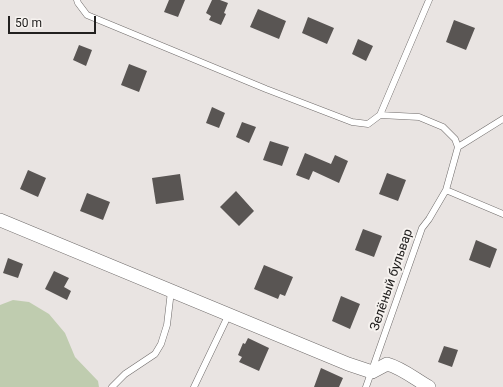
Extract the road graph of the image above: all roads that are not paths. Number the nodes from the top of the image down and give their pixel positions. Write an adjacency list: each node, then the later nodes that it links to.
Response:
1 (77, 0): 3 (lane)
2 (429, 0): 3 (lane)
3 (380, 115): 5 (lane)
4 (503, 119): 5 (lane)
5 (458, 147): 6 (lane, Зелёный бульвар)
6 (446, 190): 7 (lane); 11 (lane, Зелёный бульвар)
7 (503, 214)
8 (0, 220): 9 (street)
9 (171, 292): 10 (street); 12 (lane)
10 (228, 316): 11 (street); 13 (lane)
11 (372, 372): 14 (lane, Зелёный бульвар); 15 (street)
12 (112, 387)
13 (194, 387)
14 (366, 387)
15 (429, 387)

